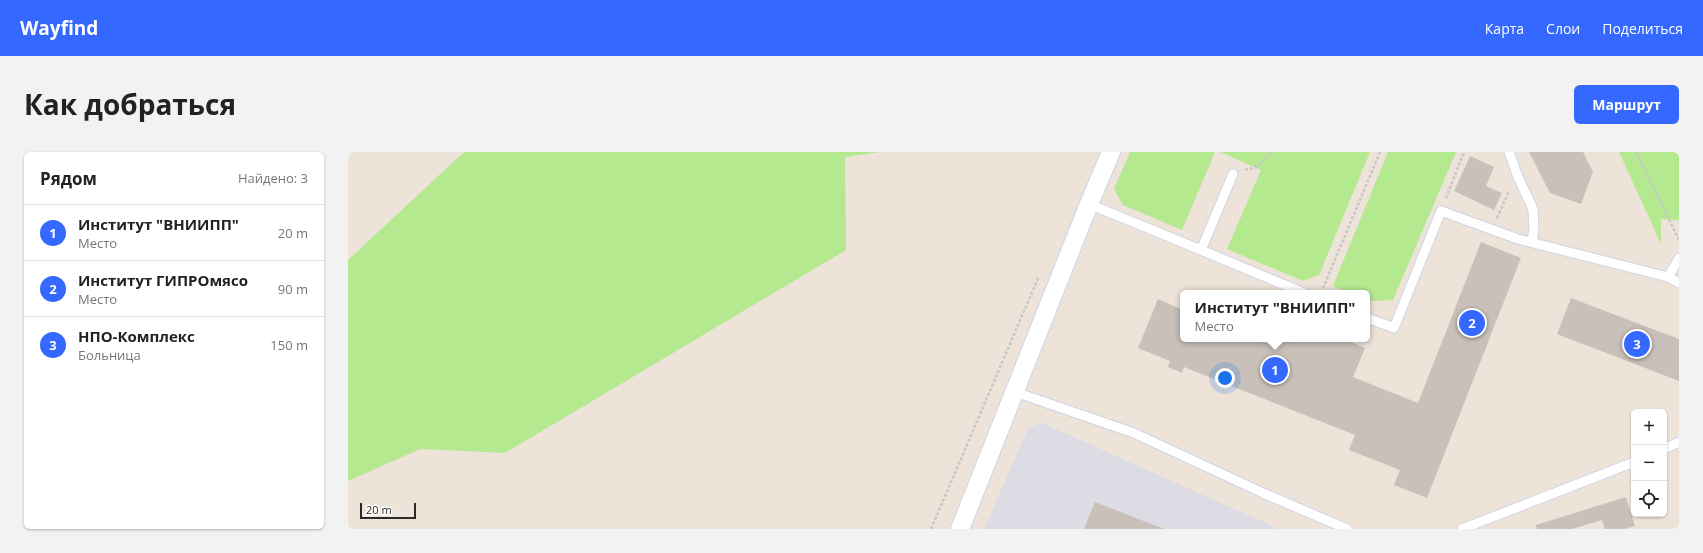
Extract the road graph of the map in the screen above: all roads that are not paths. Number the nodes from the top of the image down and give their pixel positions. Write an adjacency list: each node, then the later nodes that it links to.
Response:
1 (1111, 152): 4 (street)
2 (1509, 152): 5 (lane)
3 (1233, 174): 6 (lane)
4 (1089, 204): 6 (lane); 12 (street)
5 (1532, 242): 8 (lane); 11 (lane)
6 (1201, 250): 10 (lane)
7 (1679, 258): 8 (lane)
8 (1668, 277): 9 (lane)
9 (1679, 283)
10 (1297, 290)
11 (1370, 319)
12 (1015, 392): 16 (street); 17 (lane)
13 (1679, 442): 14 (lane)
14 (1667, 448)
15 (1631, 463): 18 (lane)
16 (960, 529)
17 (1347, 529)
18 (1462, 529)

